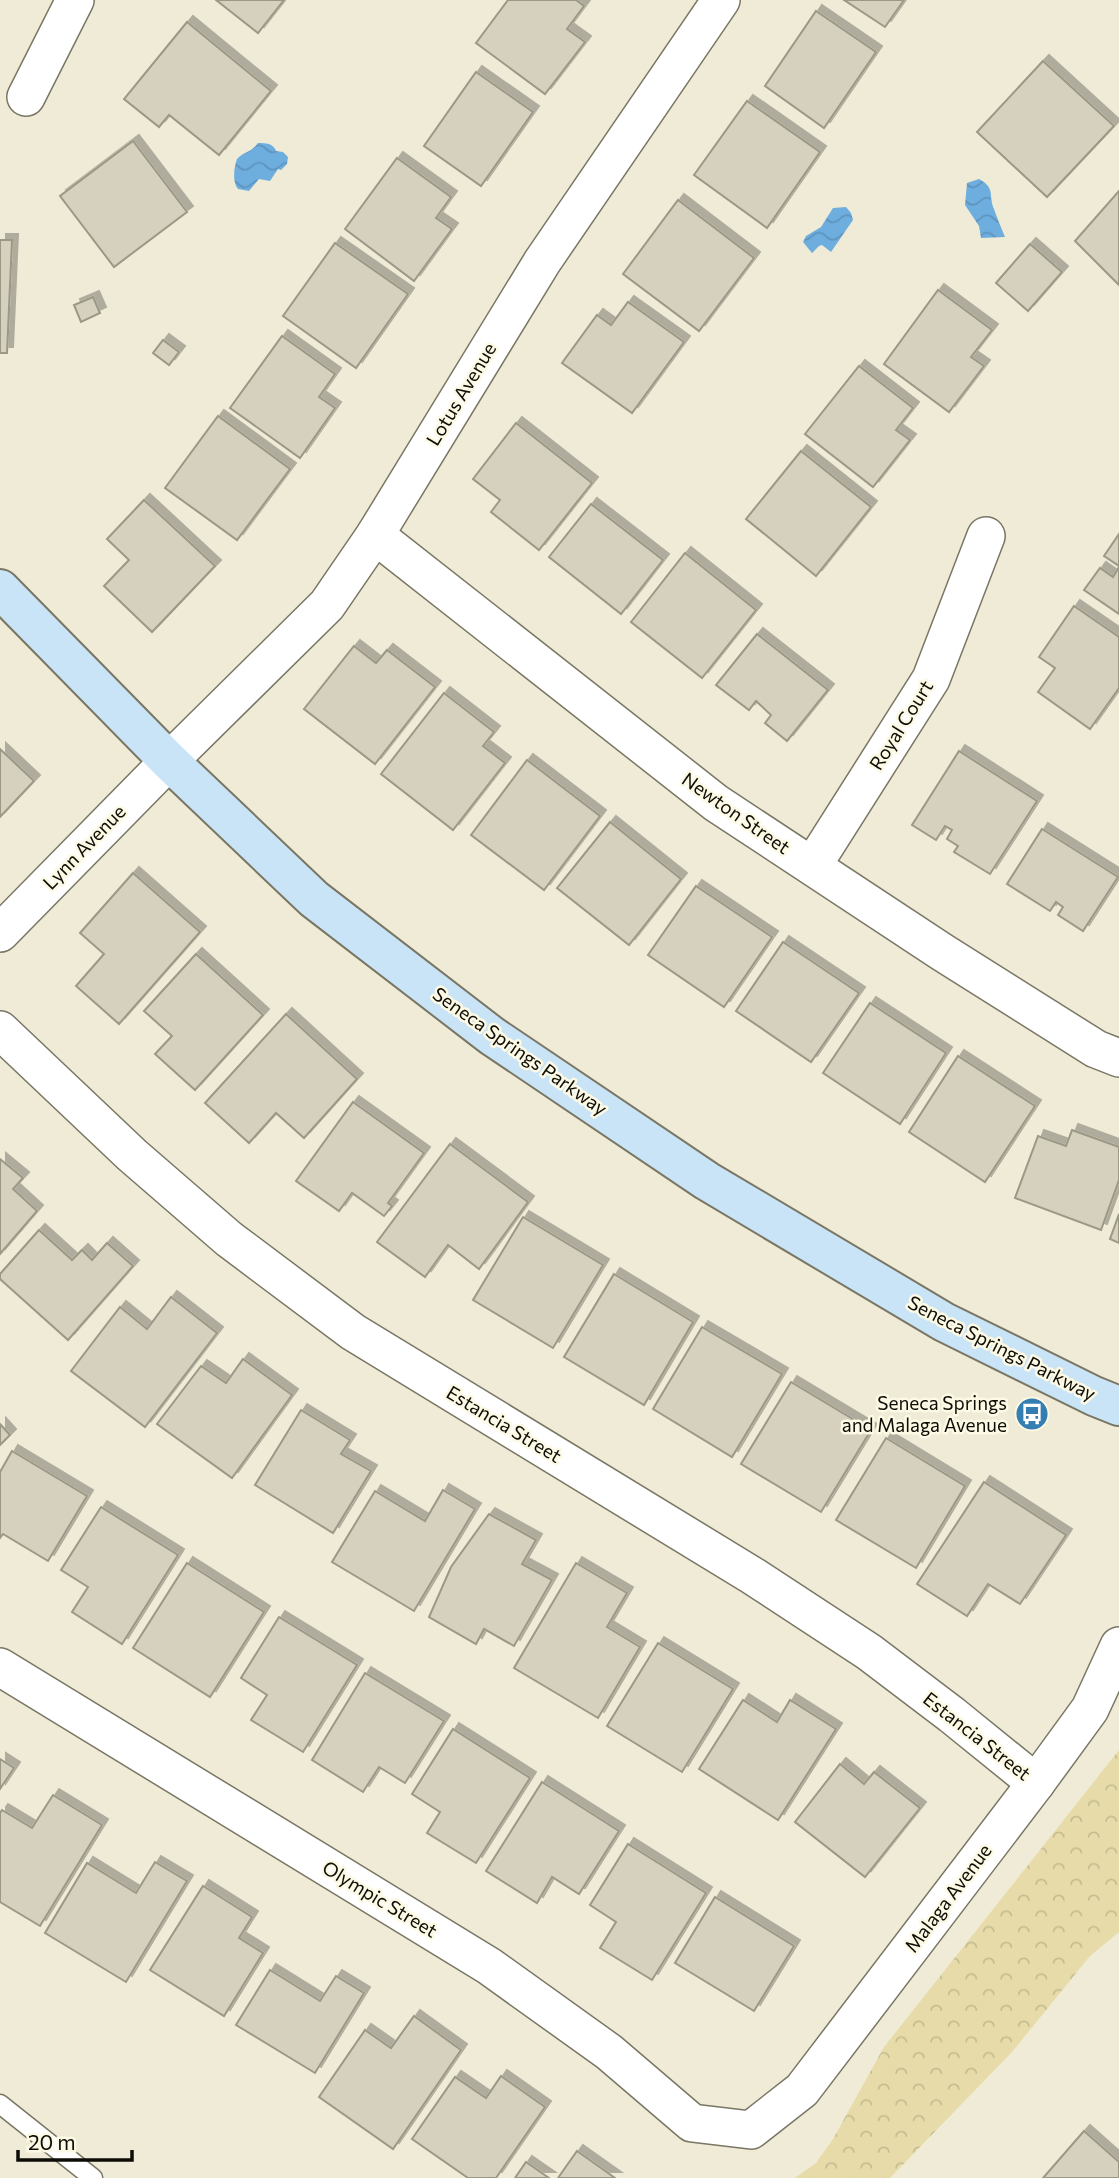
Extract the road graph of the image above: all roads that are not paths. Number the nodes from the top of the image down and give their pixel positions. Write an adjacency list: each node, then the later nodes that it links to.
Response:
1 (75, 0): 3 (street)
2 (721, 0): 4 (street, Lotus Avenue)
3 (26, 97)
4 (375, 535): 7 (street, Lotus Avenue); 8 (street, Newton Street)
5 (986, 536): 8 (street, Royal Court)
6 (0, 589): 7 (street, Seneca Springs Parkway)
7 (169, 761): 9 (street, Lynn Avenue); 12 (street, Seneca Springs Parkway)
8 (813, 865): 11 (street, Newton Street)
9 (0, 933)
10 (0, 1030): 15 (street, Estancia Street)
11 (1119, 1058)
12 (1119, 1406)
13 (1119, 1646): 15 (street, Malaga Avenue)
14 (0, 1667): 17 (street, Olympic Street)
15 (1036, 1783): 17 (street, Malaga Avenue)
16 (0, 2104): 18 (lane)
17 (751, 2130)
18 (93, 2178)

